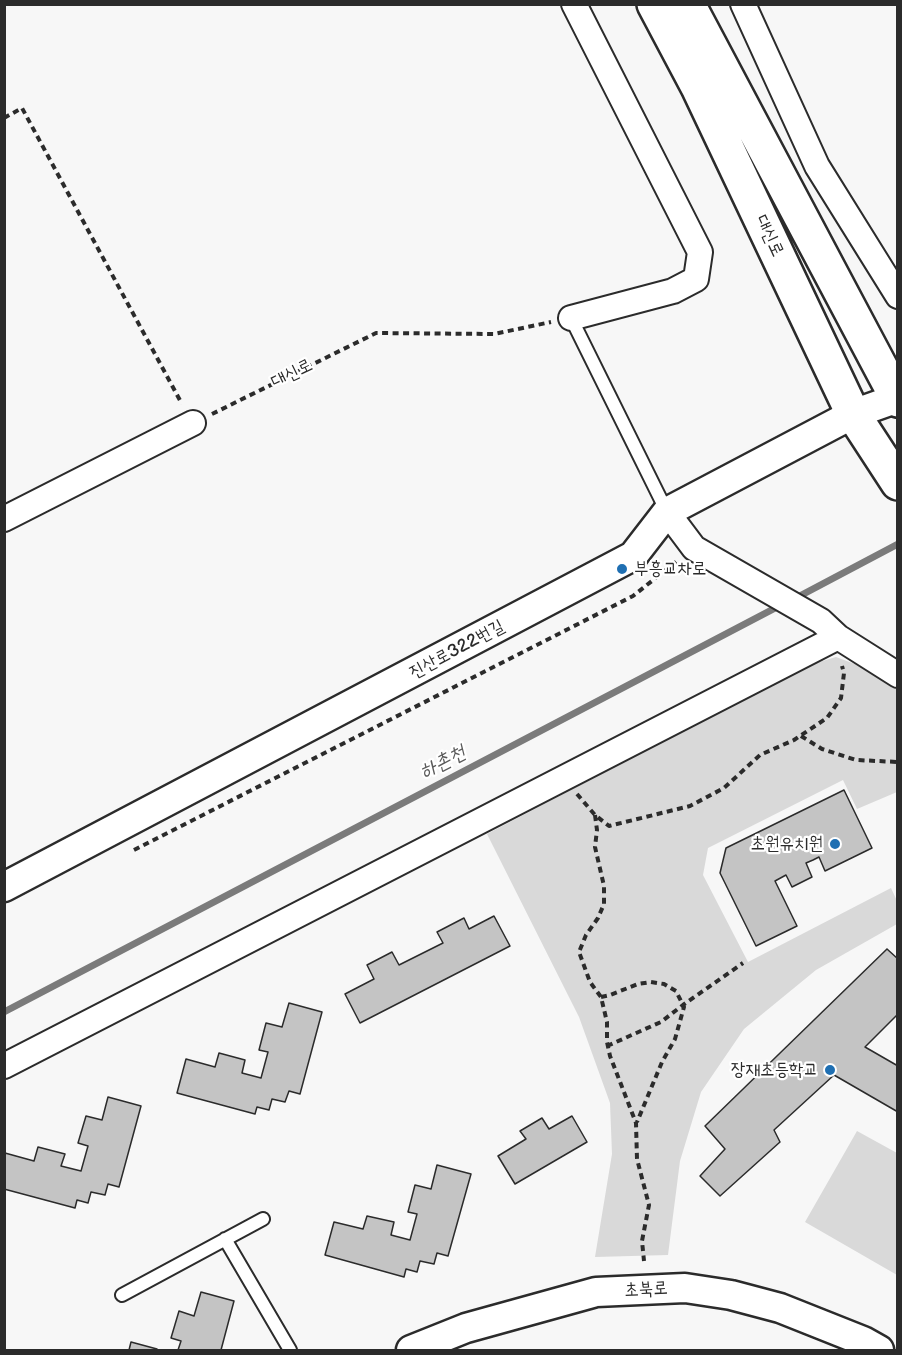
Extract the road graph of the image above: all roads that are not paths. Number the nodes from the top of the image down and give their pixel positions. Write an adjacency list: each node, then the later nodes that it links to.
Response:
1 (574, 4): 6 (street)
2 (654, 4): 8 (highway, 대신로)
3 (688, 4): 7 (highway, 대신로)
4 (743, 4): 5 (street)
5 (897, 296)
6 (572, 318): 11 (lane)
7 (897, 399): 8 (street, 진산로322번길)
8 (853, 414): 10 (highway, 대신로); 11 (street, 진산로322번길)
9 (193, 423): 12 (street)
10 (892, 474)
11 (667, 512): 13 (street); 15 (street, 진산로322번길)
12 (4, 519)
13 (829, 629): 14 (street); 16 (street)
14 (897, 675)
15 (4, 887)
16 (4, 1066)
17 (264, 1218): 18 (lane)
18 (225, 1239): 19 (lane); 20 (lane)
19 (122, 1294)
20 (290, 1350)
21 (411, 1350): 22 (street, 초북로)
22 (879, 1350)

